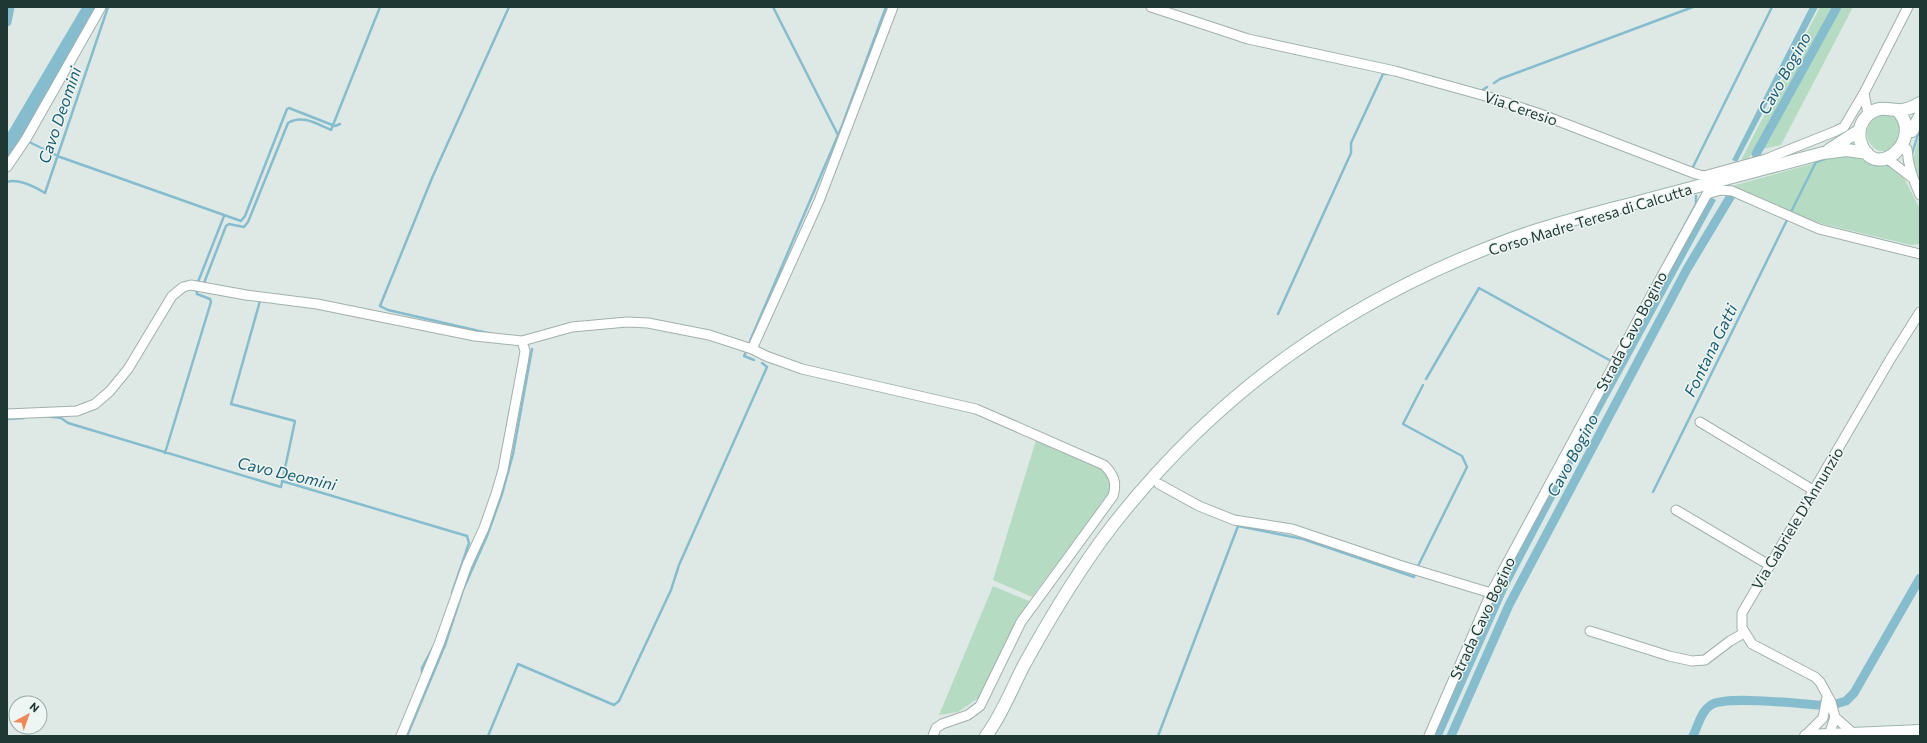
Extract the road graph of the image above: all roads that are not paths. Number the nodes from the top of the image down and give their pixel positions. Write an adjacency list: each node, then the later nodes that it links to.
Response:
1 (101, 7): 16 (street)
2 (893, 7): 22 (street)
3 (1151, 7): 5 (street, Via Ceresio)
4 (1908, 7): 5 (street)
5 (1864, 95): 7 (street); 8 (street)
6 (1920, 103): 7 (main road)
7 (1891, 109): 8 (main road); 11 (main road)
8 (1868, 114): 10 (main road)
9 (1920, 116): 11 (main road)
10 (1860, 130): 13 (main road, Corso Madre Teresa di Calcutta); 14 (main road)
11 (1912, 131): 12 (main road)
12 (1907, 149): 15 (main road); 17 (street)
13 (1823, 153): 14 (main road, Corso Madre Teresa di Calcutta); 36 (main road, Corso Madre Teresa di Calcutta)
14 (1867, 153): 15 (main road)
15 (1889, 160): 17 (street)
16 (7, 167)
17 (1911, 177): 18 (street)
18 (1920, 195)
19 (1919, 253): 29 (street, Strada Cavo Bogino)
20 (1920, 312): 26 (street, Via Gabriele D'Annunzio)
21 (522, 341): 22 (street); 23 (street); 39 (street)
22 (752, 349): 40 (street)
23 (7, 414)
24 (1700, 422): 26 (street)
25 (1159, 484): 29 (street)
26 (1813, 490): 28 (street, Via Gabriele D'Annunzio)
27 (1676, 510): 28 (street)
28 (1770, 565): 31 (street, Via Gabriele D'Annunzio)
29 (1491, 592): 41 (street, Strada Cavo Bogino)
30 (1590, 631): 31 (street)
31 (1744, 633): 32 (street)
32 (1827, 697): 33 (street); 34 (street)
33 (1835, 717): 37 (street); 38 (street)
34 (1823, 718): 38 (street); 42 (street)
35 (1920, 731): 37 (main road)
36 (988, 734)
37 (1854, 734): 38 (main road)
38 (1829, 735): 42 (main road)
39 (401, 736)
40 (933, 736)
41 (1429, 736)
42 (1805, 736)

